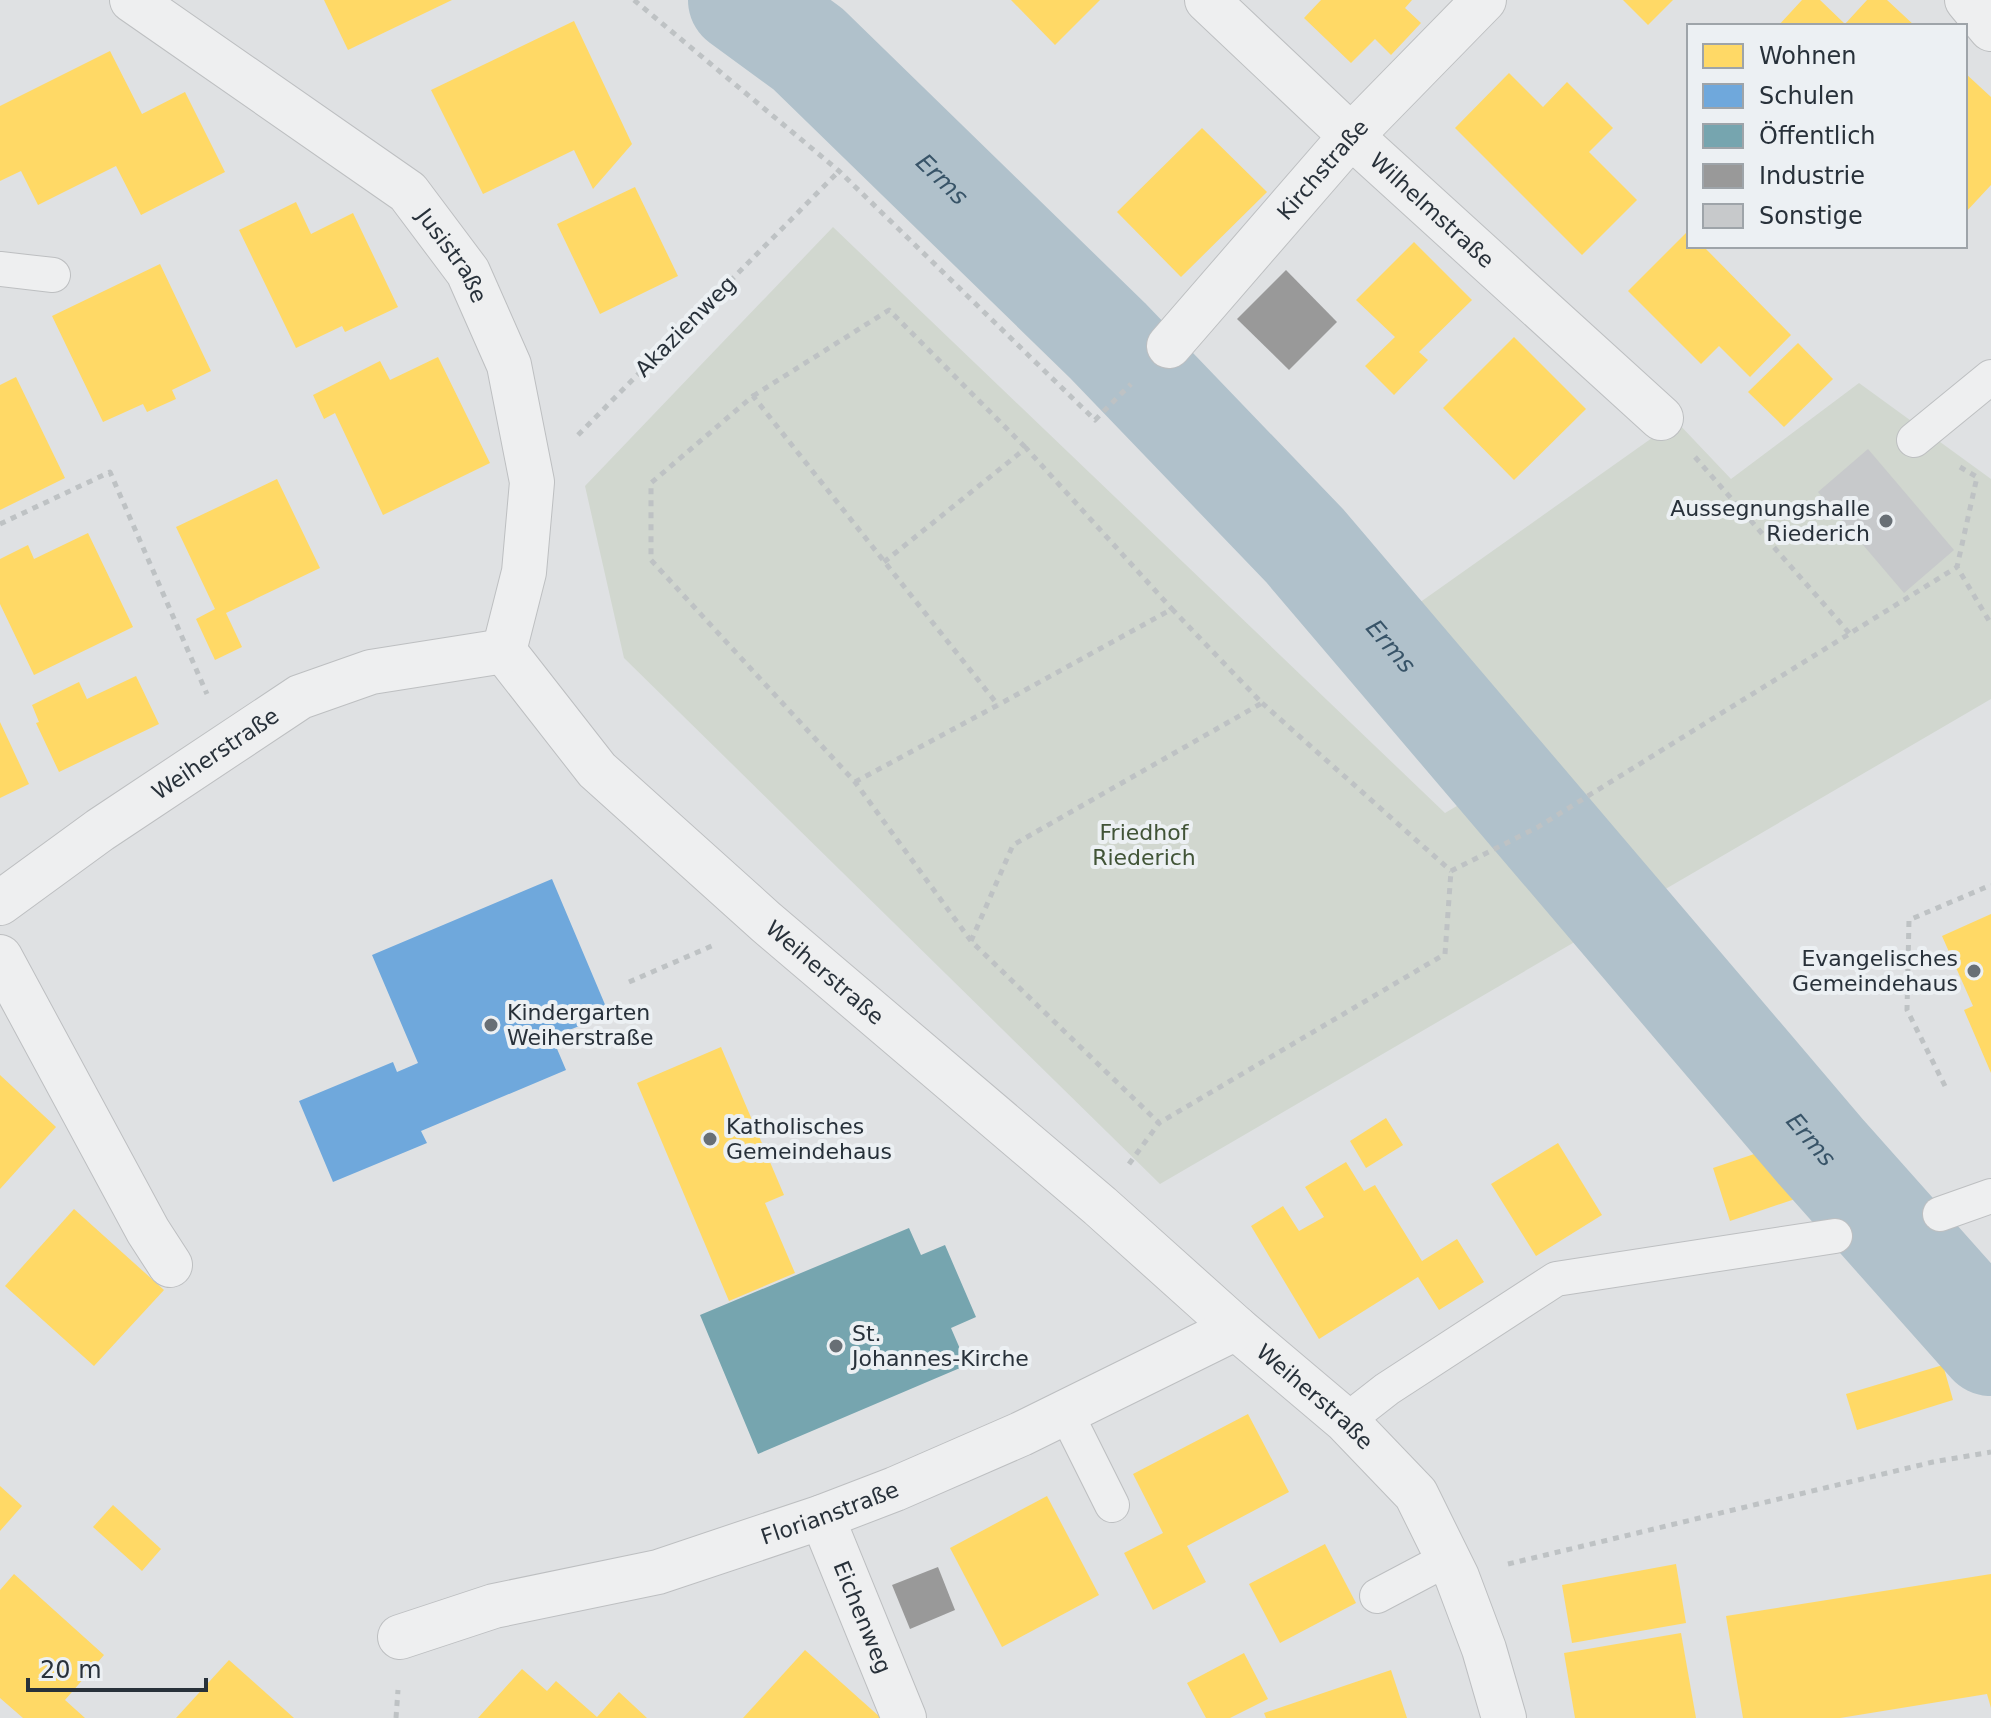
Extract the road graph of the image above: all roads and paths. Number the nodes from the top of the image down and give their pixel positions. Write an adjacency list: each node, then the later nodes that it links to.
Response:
1 (132, 0): 18 (street, Jusistraße)
2 (634, 0): 8 (path)
3 (1207, 0): 7 (street, Wilhelmstraße)
4 (1484, 0): 7 (street, Kirchstraße)
5 (1967, 0): 6 (street)
6 (1991, 29)
7 (1351, 136): 11 (street, Kirchstraße); 14 (street, Wilhelmstraße)
8 (839, 171): 15 (path); 18 (path, Akazienweg)
9 (0, 269): 10 (lane)
10 (53, 275)
11 (1169, 346)
12 (1991, 377): 16 (lane)
13 (753, 396): 17 (path); 20 (path); 29 (path)
14 (1661, 418): 24 (path)
15 (1095, 420)
16 (1914, 440): 21 (path)
17 (1026, 448): 20 (path); 22 (path)
18 (532, 482): 25 (street, Jusistraße)
19 (0, 524): 28 (path)
20 (884, 562): 27 (path)
21 (1957, 567): 23 (path); 24 (path)
22 (1172, 609): 26 (path); 27 (path)
23 (1991, 624)
24 (1850, 634): 30 (path)
25 (504, 651): 28 (street, Weiherstraße); 33 (street, Weiherstraße)
26 (1262, 703): 30 (path); 34 (path)
27 (998, 705): 29 (path)
28 (229, 743): 32 (street, Weiherstraße)
29 (855, 782): 34 (path)
30 (1451, 871): 34 (path)
31 (1991, 885): 37 (path)
32 (0, 903)
33 (766, 922): 36 (path); 42 (street, Weiherstraße)
34 (971, 941)
35 (0, 957): 41 (street)
36 (629, 982)
37 (1945, 1086)
38 (1991, 1196): 39 (lane)
39 (1940, 1214)
40 (1835, 1236): 44 (lane)
41 (170, 1265)
42 (1236, 1328): 43 (street, Florianstraße); 44 (street, Weiherstraße)
43 (1066, 1413): 46 (lane); 47 (street, Florianstraße)
44 (1346, 1421): 48 (street, Weiherstraße)
45 (1991, 1452): 48 (path)
46 (1112, 1505)
47 (822, 1517): 50 (street, Florianstraße); 51 (street, Eichenweg)
48 (1453, 1567): 49 (lane); 52 (street, Weiherstraße)
49 (1377, 1596)
50 (400, 1637)
51 (904, 1718)
52 (1504, 1718)

